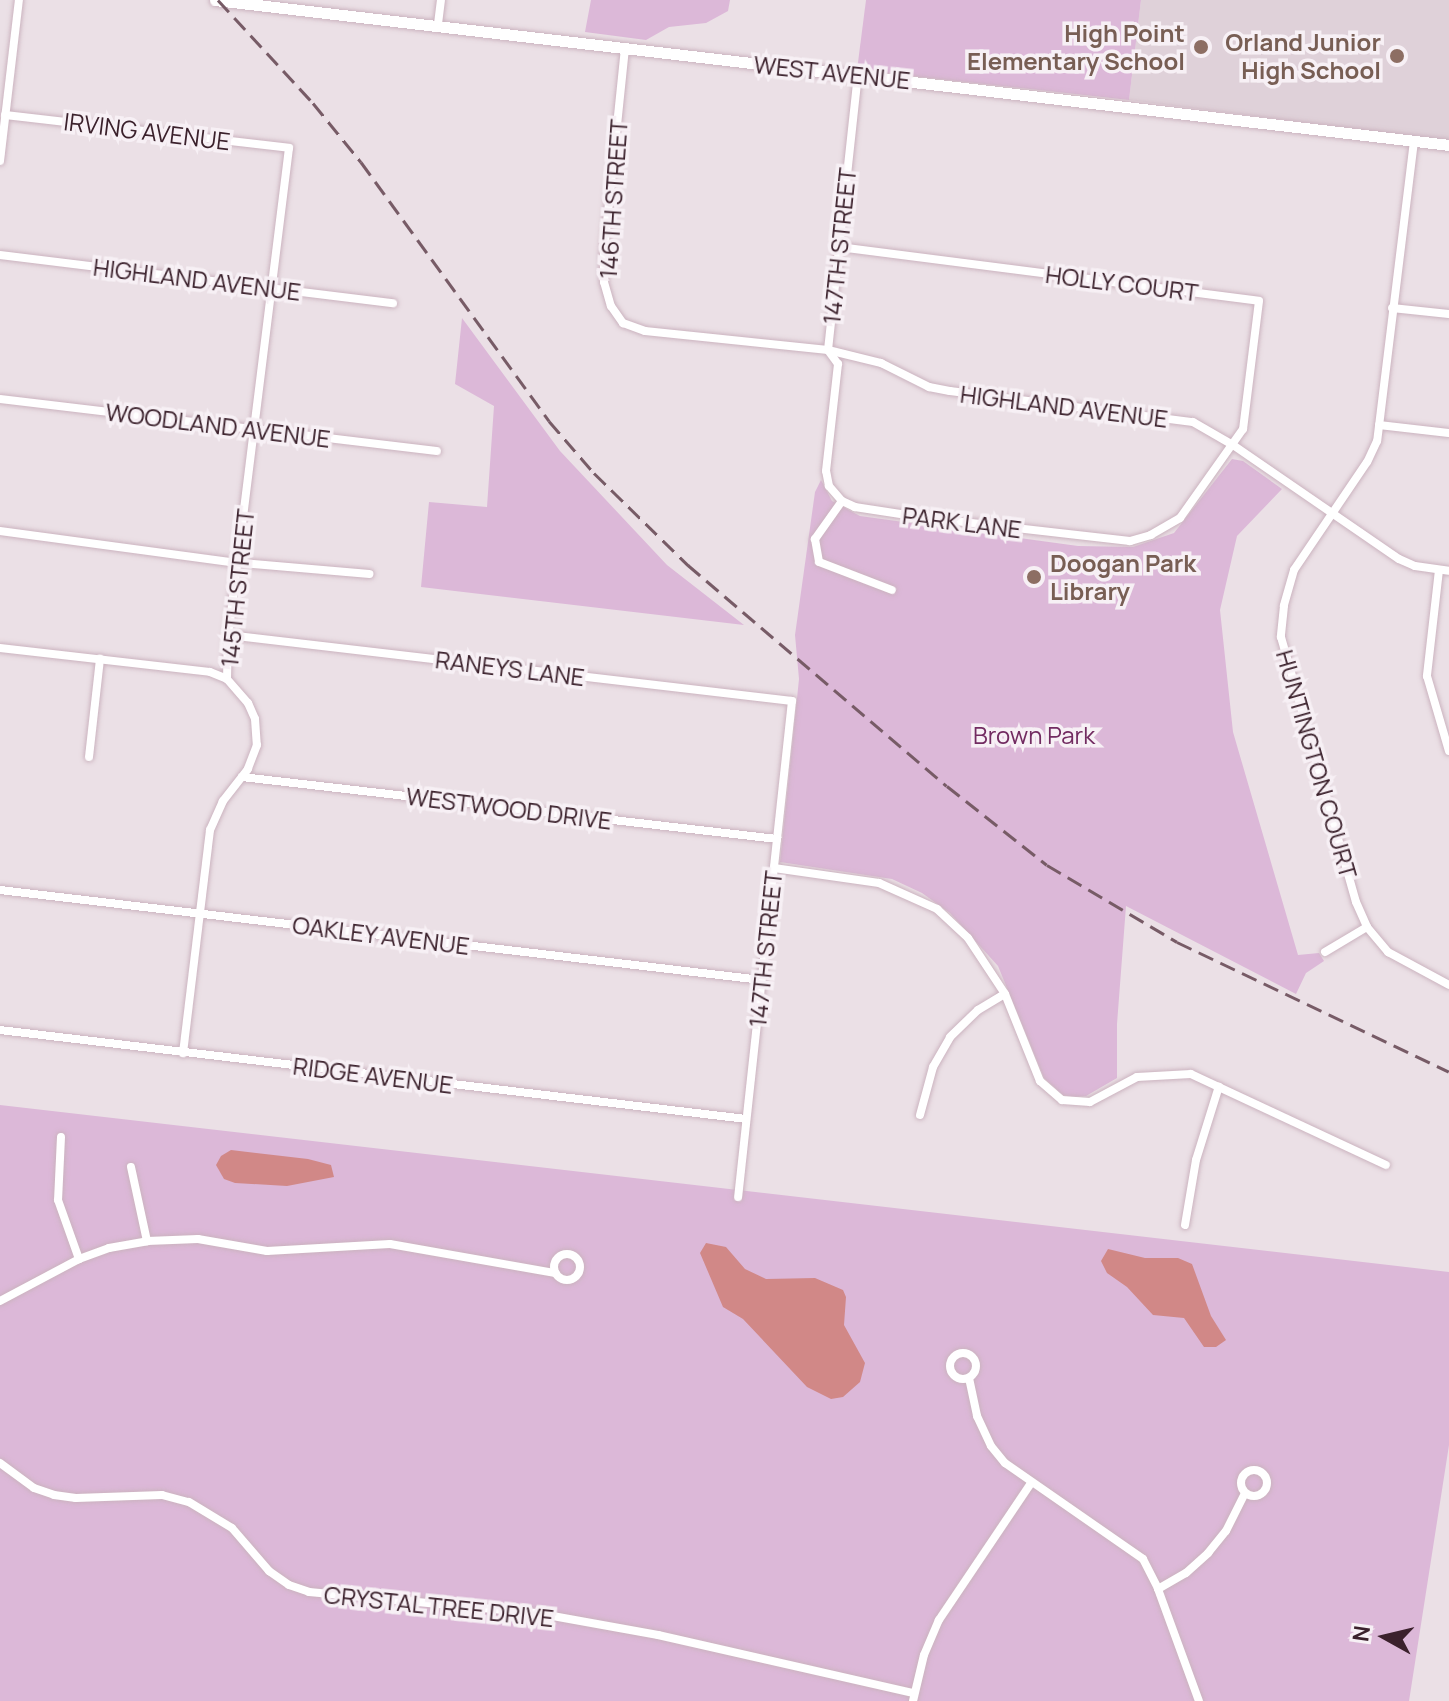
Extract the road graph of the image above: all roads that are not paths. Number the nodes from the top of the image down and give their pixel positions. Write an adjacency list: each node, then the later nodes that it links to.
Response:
1 (19, 0): 9 (street)
2 (215, 0): 4 (street, WEST AVENUE)
3 (441, 0): 6 (street)
4 (237, 1): 5 (street, WEST AVENUE)
5 (291, 4): 6 (street, WEST AVENUE)
6 (438, 24): 7 (street, WEST AVENUE)
7 (625, 48): 8 (street, WEST AVENUE); 20 (street, 146TH STREET)
8 (858, 74): 10 (street, WEST AVENUE); 14 (street, 147TH STREET)
9 (5, 115): 12 (street, IRVING AVENUE); 13 (street)
10 (1414, 141): 11 (street, WEST AVENUE); 18 (street, HUNTINGTON COURT)
11 (1449, 145)
12 (289, 148): 16 (street, 145TH STREET)
13 (0, 161)
14 (839, 247): 21 (street, 147TH STREET); 26 (street, HOLLY COURT)
15 (0, 255): 16 (street, HIGHLAND AVENUE)
16 (273, 289): 17 (street, HIGHLAND AVENUE); 24 (street, 145TH STREET)
17 (393, 303)
18 (1392, 308): 19 (street); 23 (street, HUNTINGTON COURT)
19 (1449, 314)
20 (645, 331): 21 (street, HIGHLAND AVENUE)
21 (828, 350): 26 (street, HIGHLAND AVENUE); 28 (street, 147TH STREET)
22 (0, 399): 24 (street, WOODLAND AVENUE)
23 (1379, 425): 25 (street); 29 (street, HUNTINGTON COURT)
24 (256, 429): 27 (street, WOODLAND AVENUE); 31 (street, 145TH STREET)
25 (1449, 433)
26 (1233, 445): 28 (street, PARK LANE); 29 (street, HIGHLAND AVENUE)
27 (437, 451)
28 (842, 501): 34 (street)
29 (1332, 514): 32 (street, HIGHLAND AVENUE); 47 (street, HUNTINGTON COURT)
30 (0, 531): 31 (street)
31 (238, 560): 33 (street); 35 (street, 145TH STREET)
32 (1444, 570): 40 (street)
33 (369, 574)
34 (892, 590)
35 (228, 635): 38 (street, 145TH STREET); 39 (street, RANEYS LANE)
36 (0, 648): 37 (street)
37 (100, 659): 38 (street); 41 (street)
38 (227, 679): 42 (street, 145TH STREET)
39 (792, 701): 43 (street, 147TH STREET)
40 (1449, 751)
41 (89, 757)
42 (242, 777): 43 (street, WESTWOOD DRIVE); 46 (street, 145TH STREET)
43 (777, 839): 44 (street, 147TH STREET)
44 (774, 868): 49 (street, 147TH STREET); 51 (street)
45 (0, 890): 46 (street, OAKLEY AVENUE)
46 (199, 914): 49 (street, OAKLEY AVENUE); 53 (street, 145TH STREET)
47 (1367, 927): 48 (street); 50 (street, HUNTINGTON COURT)
48 (1325, 952)
49 (761, 980): 56 (street, 147TH STREET)
50 (1449, 985)
51 (1005, 994): 54 (street); 55 (street)
52 (0, 1030): 53 (street, RIDGE AVENUE)
53 (183, 1053): 56 (street, RIDGE AVENUE)
54 (1219, 1086): 58 (street); 61 (street)
55 (920, 1115)
56 (746, 1119): 60 (street, 147TH STREET)
57 (61, 1137): 63 (street)
58 (1386, 1165)
59 (131, 1167): 62 (street)
60 (738, 1197)
61 (1185, 1225)
62 (147, 1241): 63 (street); 64 (street)
63 (79, 1259): 65 (street)
64 (555, 1273)
65 (0, 1301)
66 (969, 1378): 68 (street)
67 (0, 1463): 71 (street, CRYSTAL TREE DRIVE)
68 (1031, 1483): 70 (street); 71 (street)
69 (1245, 1493): 70 (street)
70 (1158, 1589): 72 (street)
71 (914, 1697)
72 (1199, 1701)

